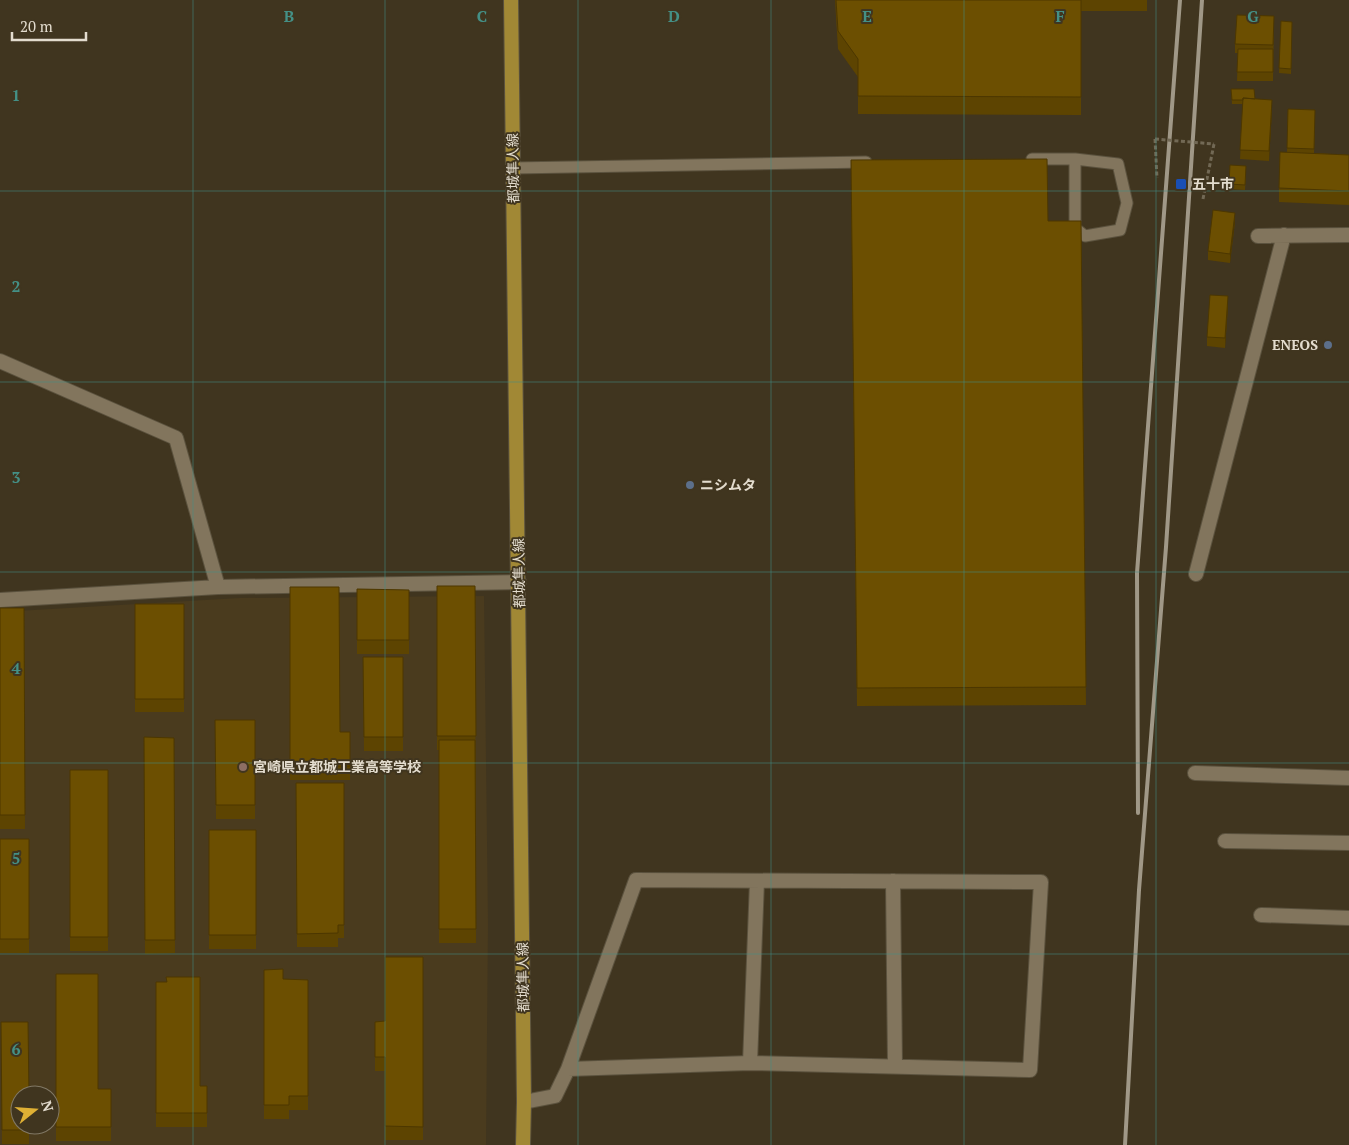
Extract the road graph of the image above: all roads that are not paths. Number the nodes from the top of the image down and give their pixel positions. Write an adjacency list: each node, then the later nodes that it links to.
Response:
1 (511, 0): 5 (main road, 都城隼人線)
2 (1075, 159): 2 (lane); 3 (lane)
3 (1016, 160)
4 (878, 162): 5 (lane)
5 (513, 168): 11 (main road, 都城隼人線)
6 (1284, 235): 7 (street); 8 (street); 10 (street)
7 (1349, 235)
8 (1258, 236)
9 (0, 361): 12 (street)
10 (1196, 574)
11 (519, 582): 12 (street); 25 (main road, 都城隼人線)
12 (218, 587): 13 (street)
13 (0, 600)
14 (1195, 773): 15 (street)
15 (1349, 778)
16 (1225, 841): 17 (street)
17 (1349, 843)
18 (757, 881): 19 (street); 22 (street); 24 (street)
19 (893, 882): 23 (street); 23 (street)
20 (1260, 915): 21 (street)
21 (1349, 918)
22 (750, 1063): 23 (street); 24 (street)
23 (894, 1066)
24 (568, 1069): 25 (street)
25 (524, 1102): 26 (main road, 都城隼人線)
26 (523, 1145)

